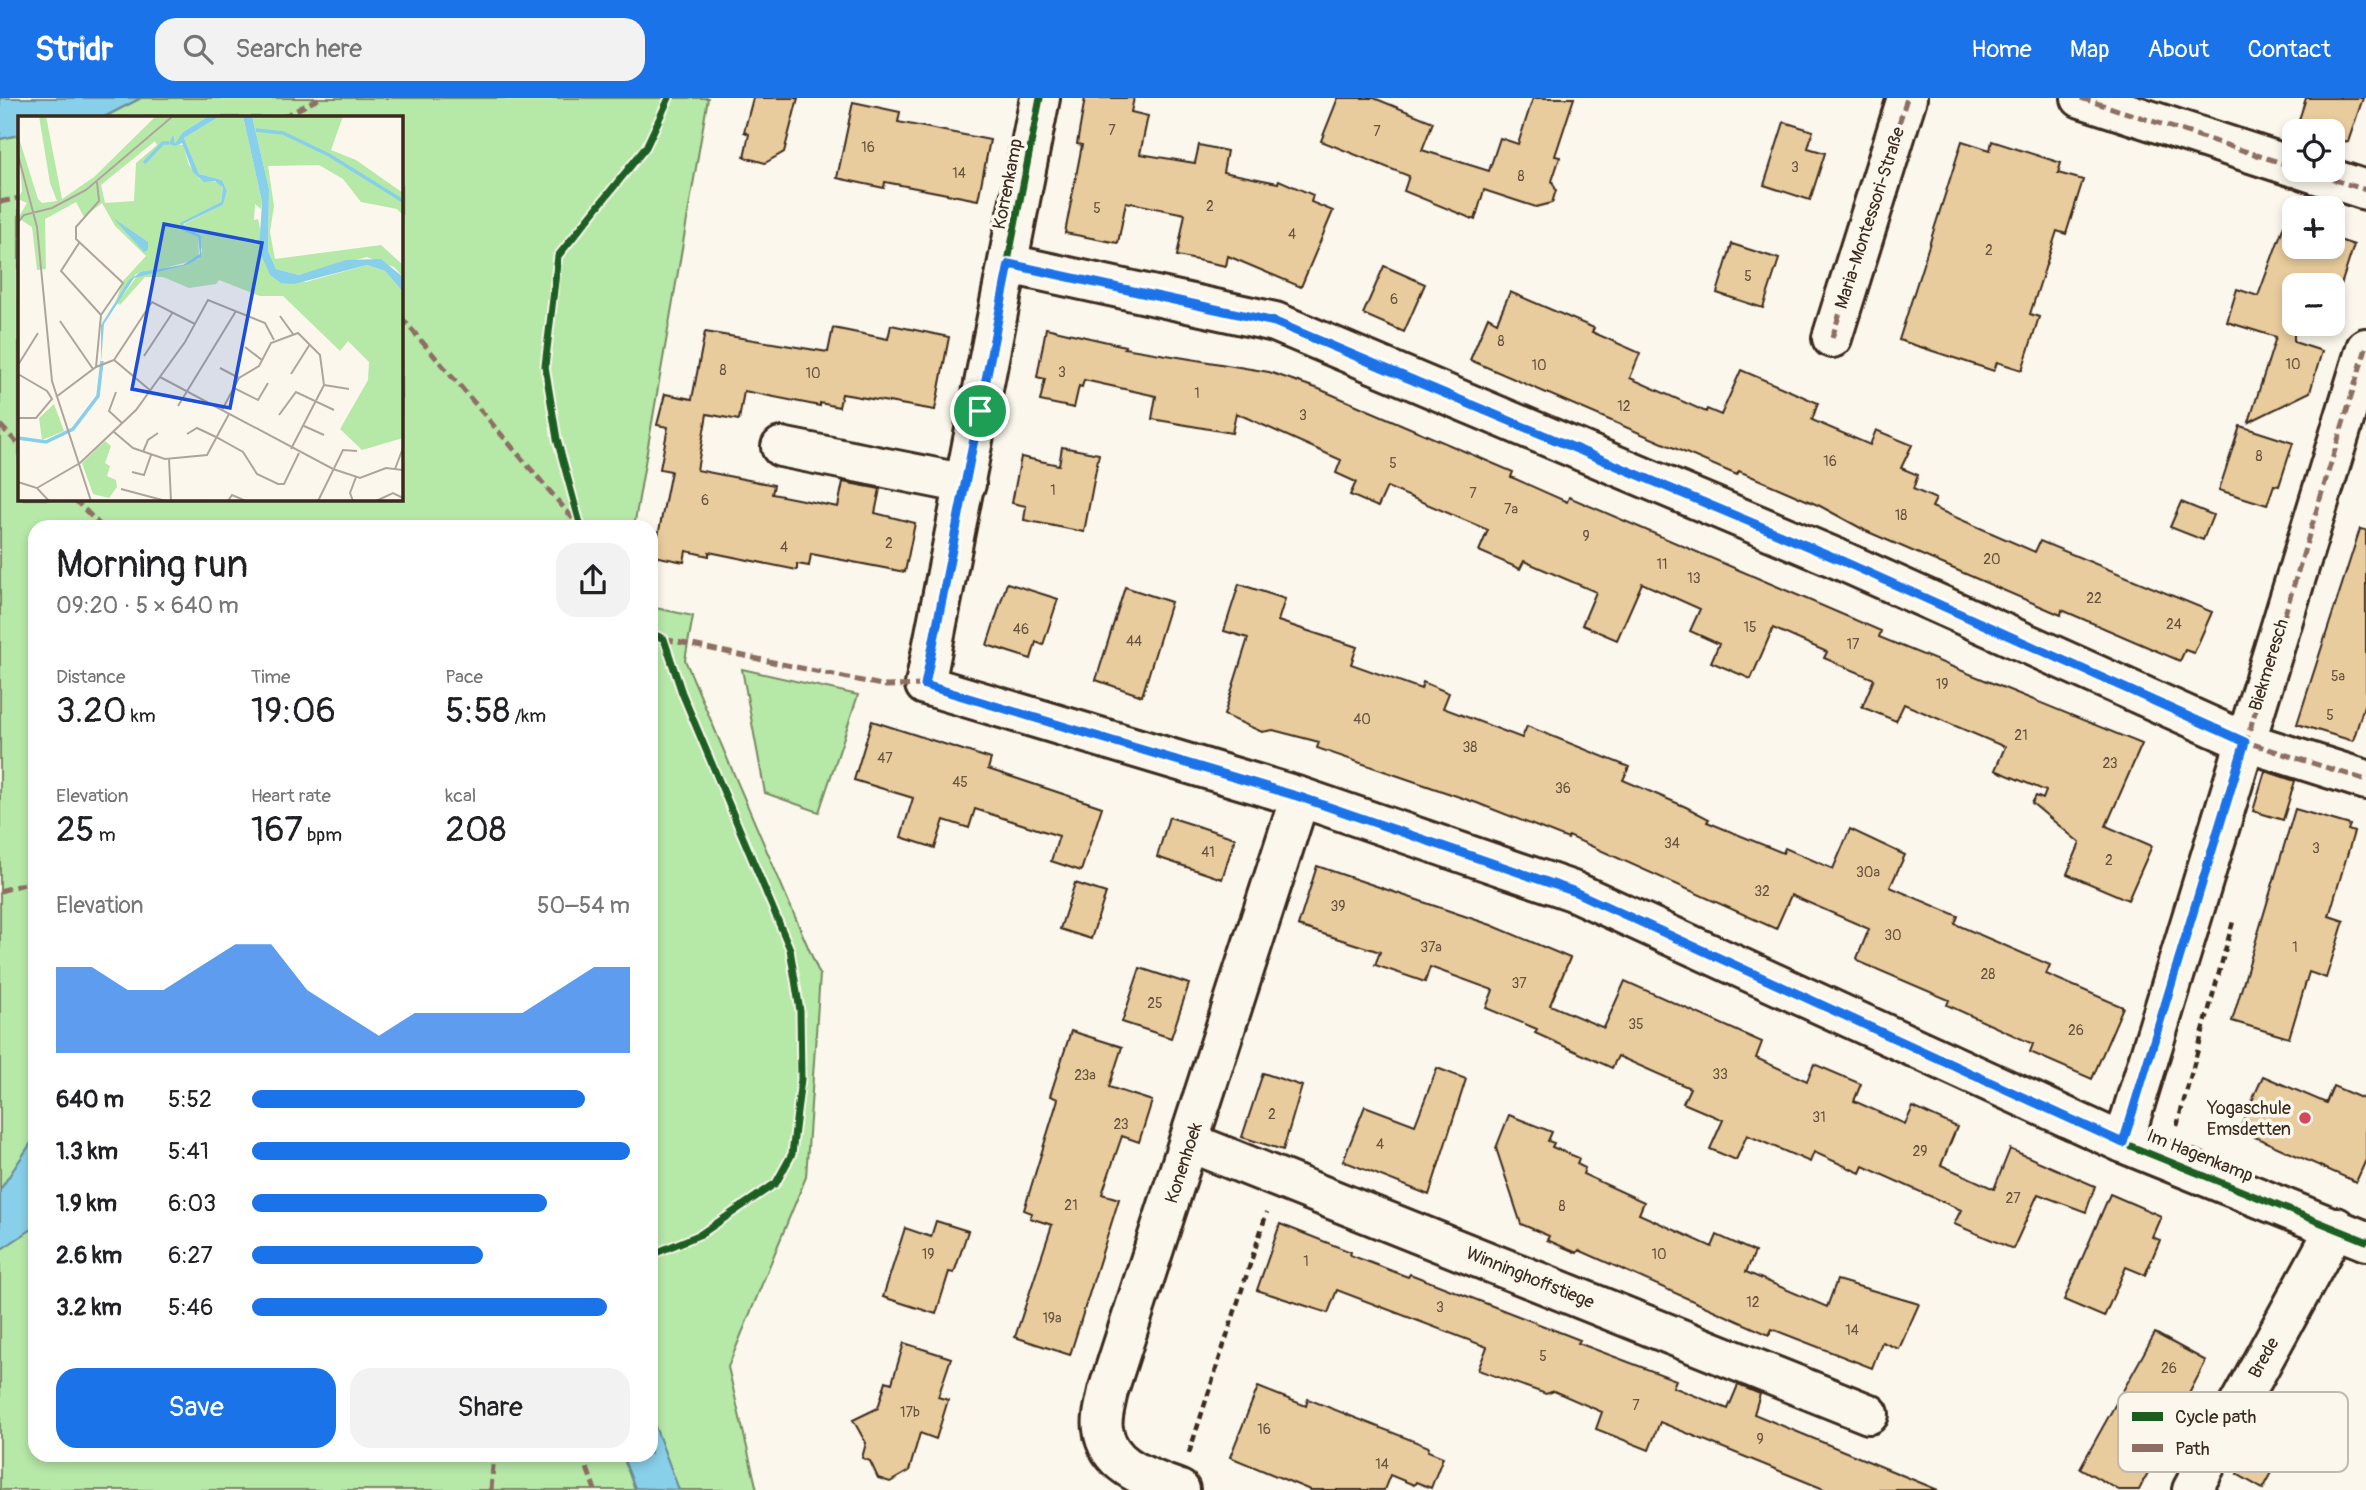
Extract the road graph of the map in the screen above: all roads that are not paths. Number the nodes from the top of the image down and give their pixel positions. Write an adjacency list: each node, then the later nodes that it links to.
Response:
1 (1908, 98): 8 (street, Maria-Montessori-Straße)
2 (2081, 98): 4 (street)
3 (1036, 99): 7 (street, Korrenkamp)
4 (2282, 163)
5 (2341, 182): 6 (street)
6 (2366, 190)
7 (1009, 264): 11 (street, Korrenkamp); 13 (street)
8 (1832, 338)
9 (2366, 348): 13 (street, Biekmeresch)
10 (781, 447): 11 (street)
11 (966, 484): 12 (street, Korrenkamp)
12 (925, 685): 15 (street, Im Hagenkamp)
13 (2245, 742): 14 (street); 17 (street, Biekmeresch)
14 (2366, 780)
15 (1300, 797): 16 (street, Konenhoek); 17 (street, Im Hagenkamp)
16 (1191, 1143): 20 (street, Winninghoffstiege); 22 (street, Konenhoek)
17 (2123, 1143): 18 (street, Im Hagenkamp)
18 (2351, 1234): 19 (street, Brede)
19 (2253, 1392)
20 (1869, 1414)
21 (2203, 1472): 23 (street, Brede)
22 (1179, 1490)
23 (2192, 1490)

